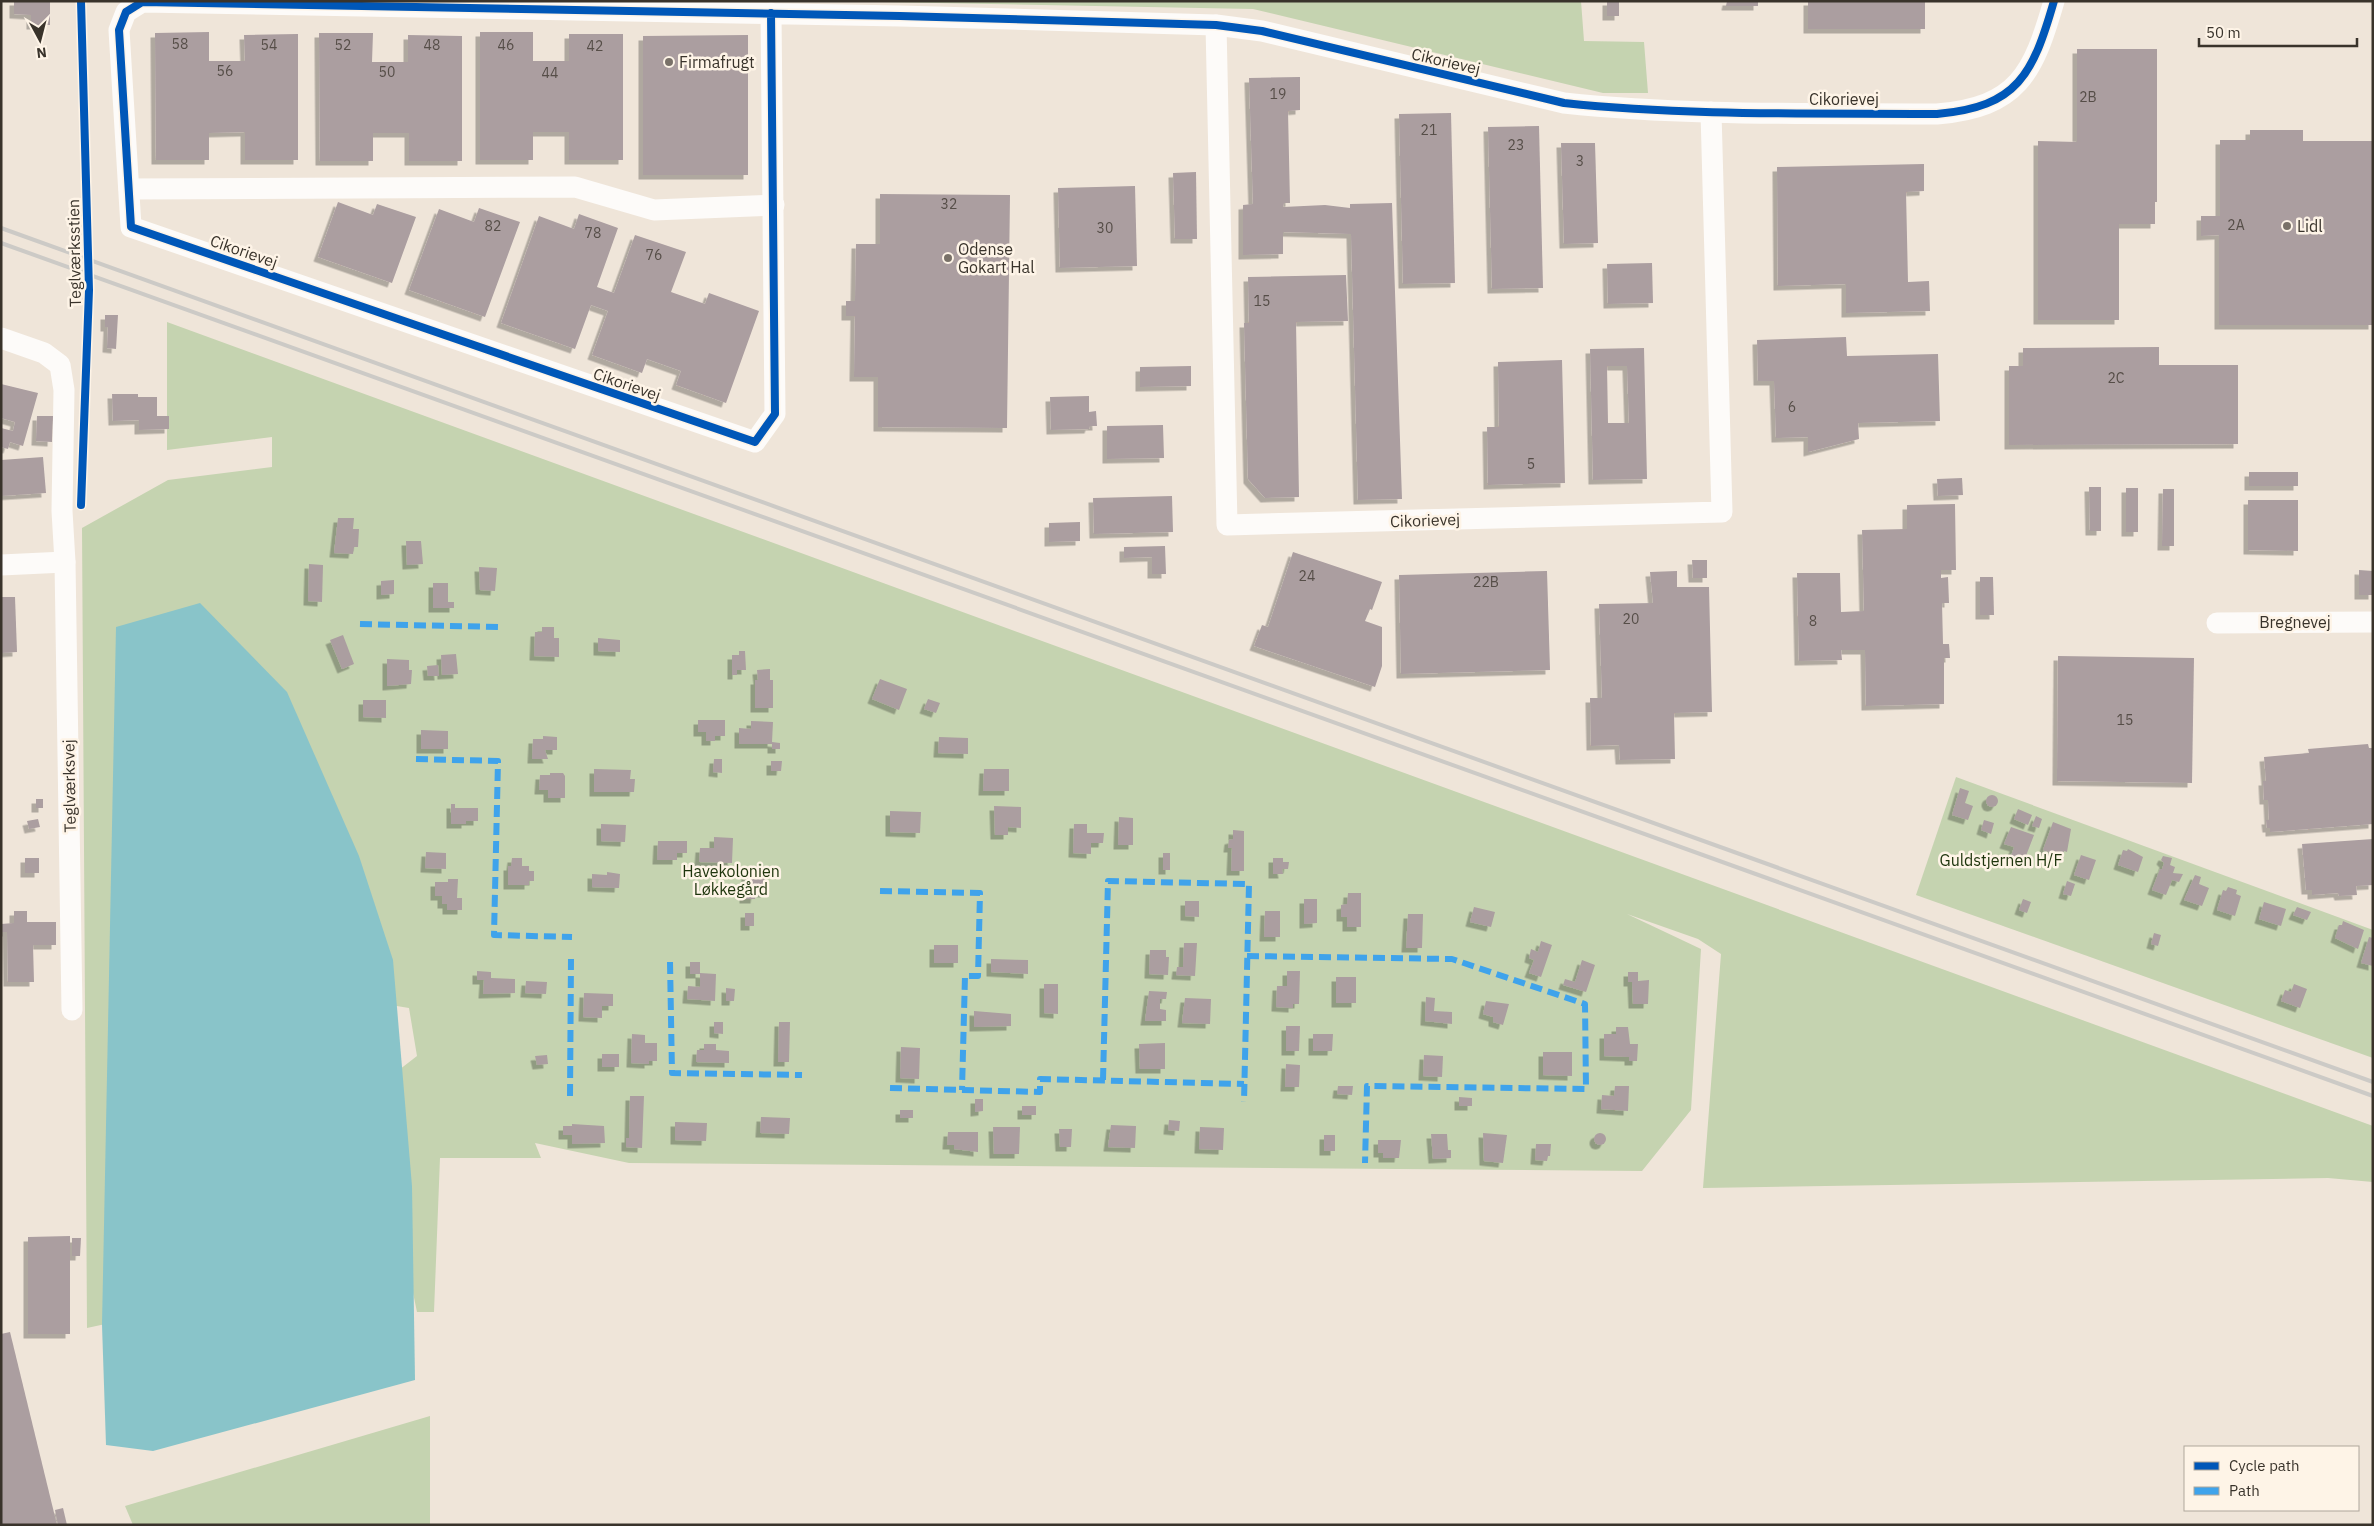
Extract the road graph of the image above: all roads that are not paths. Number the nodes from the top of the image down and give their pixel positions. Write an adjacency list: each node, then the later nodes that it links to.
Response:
1 (2054, 1): 4 (street, Cikorievej)
2 (771, 13): 3 (street, Cikorievej); 5 (street, Cikorievej); 6 (street, Cikorievej)
3 (1216, 25): 4 (street, Cikorievej); 4 (street, Cikorievej)
4 (1711, 112)
5 (128, 189): 6 (street); 6 (street, Cikorievej)
6 (774, 205)
7 (1, 338): 8 (street, Teglværksvej)
8 (65, 562): 9 (street); 12 (street, Teglværksvej)
9 (1, 564)
10 (2217, 622): 11 (street, Bregnevej)
11 (2373, 622)
12 (72, 1010)

